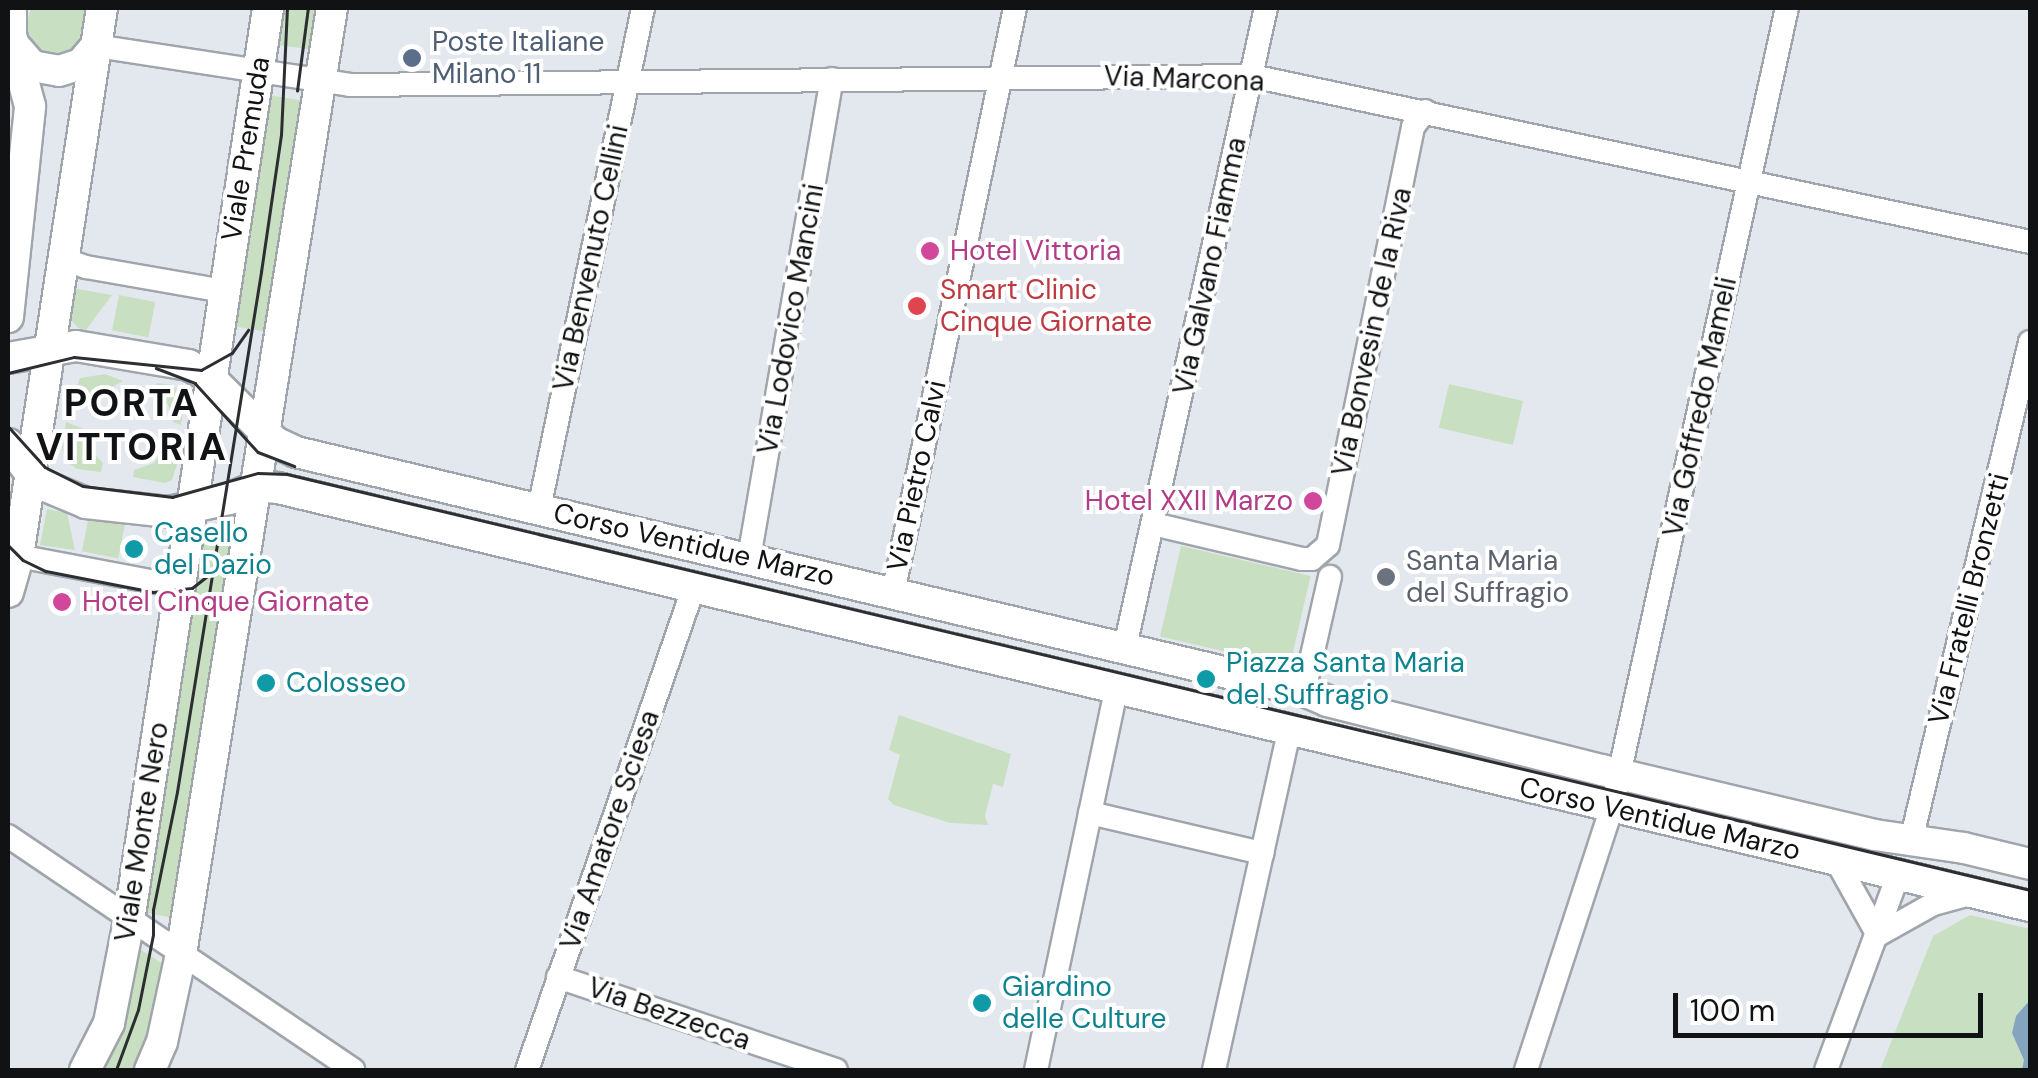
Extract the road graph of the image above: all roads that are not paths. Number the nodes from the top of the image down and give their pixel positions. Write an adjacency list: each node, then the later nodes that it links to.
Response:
1 (10, 8): 9 (main road)
2 (102, 8): 10 (main road)
3 (268, 8): 11 (main road, Viale Premuda)
4 (332, 8): 15 (main road)
5 (642, 8): 16 (street, Via Benvenuto Cellini)
6 (1015, 8): 13 (street, Via Pietro Calvi)
7 (1266, 8): 12 (street, Via Galvano Fiamma)
8 (1787, 8): 19 (street, Via Goffredo Mameli)
9 (14, 46): 10 (main road); 17 (main road)
10 (96, 46): 11 (street, Via Marcona); 22 (main road)
11 (258, 71): 15 (street, Via Marcona); 23 (main road, Viale Premuda)
12 (1252, 76): 13 (street, Via Marcona); 18 (street, Via Marcona); 35 (street, Via Galvano Fiamma)
13 (1000, 78): 14 (street, Via Marcona); 42 (street, Via Pietro Calvi)
14 (832, 79): 16 (street, Via Marcona); 36 (street, Via Lodovico Mancini)
15 (320, 81): 16 (street, Via Marcona); 29 (main road, Viale Monte Nero)
16 (627, 84): 34 (street, Via Benvenuto Cellini)
17 (19, 105): 21 (main road)
18 (1425, 111): 19 (street, Via Marcona); 35 (street, Via Bonvesin de la Riva)
19 (1750, 182): 20 (street, Via Marcona); 47 (street, Via Goffredo Mameli)
20 (2030, 242)
21 (15, 255): 22 (main road); 24 (main road)
22 (62, 258): 23 (street); 26 (main road)
23 (223, 290): 28 (main road, Viale Premuda)
24 (8, 317)
25 (2030, 342): 53 (street, Via Fratelli Bronzetti)
26 (47, 349): 27 (main road); 28 (main road); 31 (main road)
27 (8, 358)
28 (211, 380): 29 (main road); 33 (main road)
29 (266, 435): 32 (main road, Viale Monte Nero); 34 (main road, Corso Ventidue Marzo)
30 (8, 444): 31 (main road)
31 (29, 476): 33 (main road); 37 (main road)
32 (258, 486): 33 (main road); 40 (main road, Corso Ventidue Marzo); 60 (main road, Viale Monte Nero)
33 (193, 508): 39 (main road, Viale Monte Nero)
34 (539, 509): 36 (main road, Corso Ventidue Marzo)
35 (1153, 524): 43 (street)
36 (750, 558): 42 (main road, Corso Ventidue Marzo)
37 (13, 560): 39 (street); 41 (main road)
38 (1330, 577): 45 (street)
39 (182, 587): 58 (main road, Viale Monte Nero)
40 (694, 589): 44 (main road, Corso Ventidue Marzo); 61 (street, Via Amatore Sciesa)
41 (8, 592)
42 (892, 592): 43 (main road, Corso Ventidue Marzo)
43 (1125, 647): 44 (main road); 45 (main road)
44 (1116, 690): 46 (main road); 49 (street)
45 (1304, 691): 47 (main road, Corso Ventidue Marzo)
46 (1289, 732): 48 (main road, Corso Ventidue Marzo); 52 (street)
47 (1619, 774): 48 (street, Via Goffredo Mameli); 53 (main road, Corso Ventidue Marzo)
48 (1612, 807): 54 (main road, Corso Ventidue Marzo); 69 (street, Via Goffredo Mameli)
49 (1090, 814): 52 (street); 67 (street)
50 (8, 836): 51 (street)
51 (18, 853): 58 (street)
52 (1262, 853): 68 (street)
53 (1905, 857): 54 (main road, Corso Ventidue Marzo); 55 (main road, Corso Ventidue Marzo); 56 (main road, Corso Ventidue Marzo); 59 (street, Via Fratelli Bronzetti)
54 (1836, 860): 59 (street)
55 (2030, 864)
56 (1974, 892): 57 (main road, Corso Ventidue Marzo); 59 (street)
57 (2030, 906)
58 (129, 921): 60 (street); 62 (main road, Viale Monte Nero)
59 (1878, 935): 70 (street, Via Fratelli Bronzetti)
60 (182, 954): 63 (main road, Viale Monte Nero); 64 (street)
61 (558, 977): 65 (street, Via Amatore Sciesa); 66 (street, Via Bezzecca)
62 (85, 1070)
63 (150, 1070)
64 (353, 1070)
65 (527, 1070)
66 (836, 1070)
67 (1036, 1070)
68 (1214, 1070)
69 (1526, 1070)
70 (1826, 1070)

